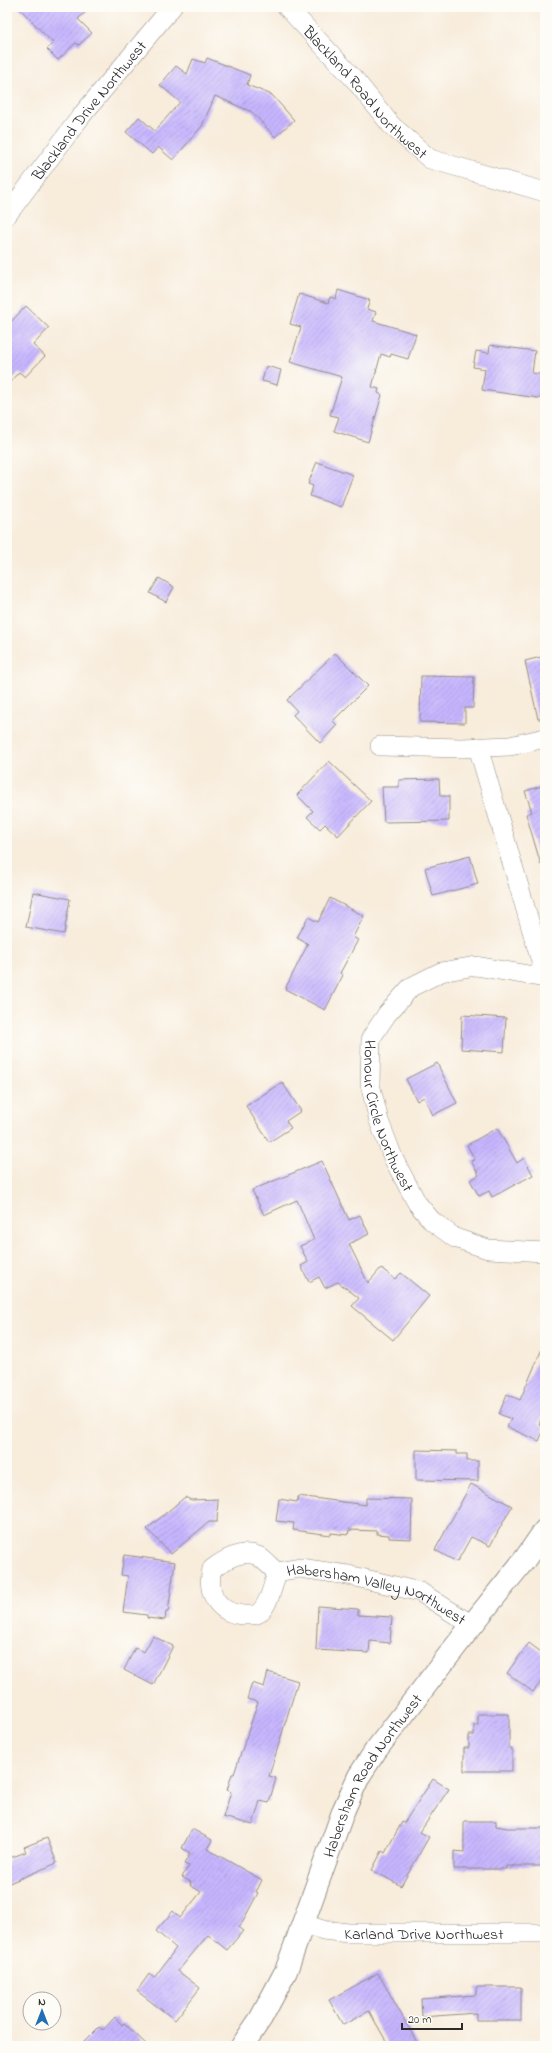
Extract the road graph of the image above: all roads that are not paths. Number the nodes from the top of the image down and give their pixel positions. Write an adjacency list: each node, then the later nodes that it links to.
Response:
1 (172, 7): 4 (street, Blackland Drive Northwest)
2 (287, 7): 3 (street, Blackland Road Northwest)
3 (545, 192)
4 (7, 215)
5 (545, 738): 7 (street)
6 (380, 746): 7 (street)
7 (478, 747): 8 (street)
8 (545, 975)
9 (545, 978): 10 (street, Honour Circle Northwest)
10 (545, 1252)
11 (545, 1530): 13 (street, Habersham Road Northwest)
12 (277, 1572): 13 (street, Habersham Valley Northwest)
13 (472, 1625): 14 (street, Habersham Road Northwest)
14 (304, 1924): 15 (street, Karland Drive Northwest); 16 (street, Habersham Road Northwest)
15 (545, 1933)
16 (242, 2046)

